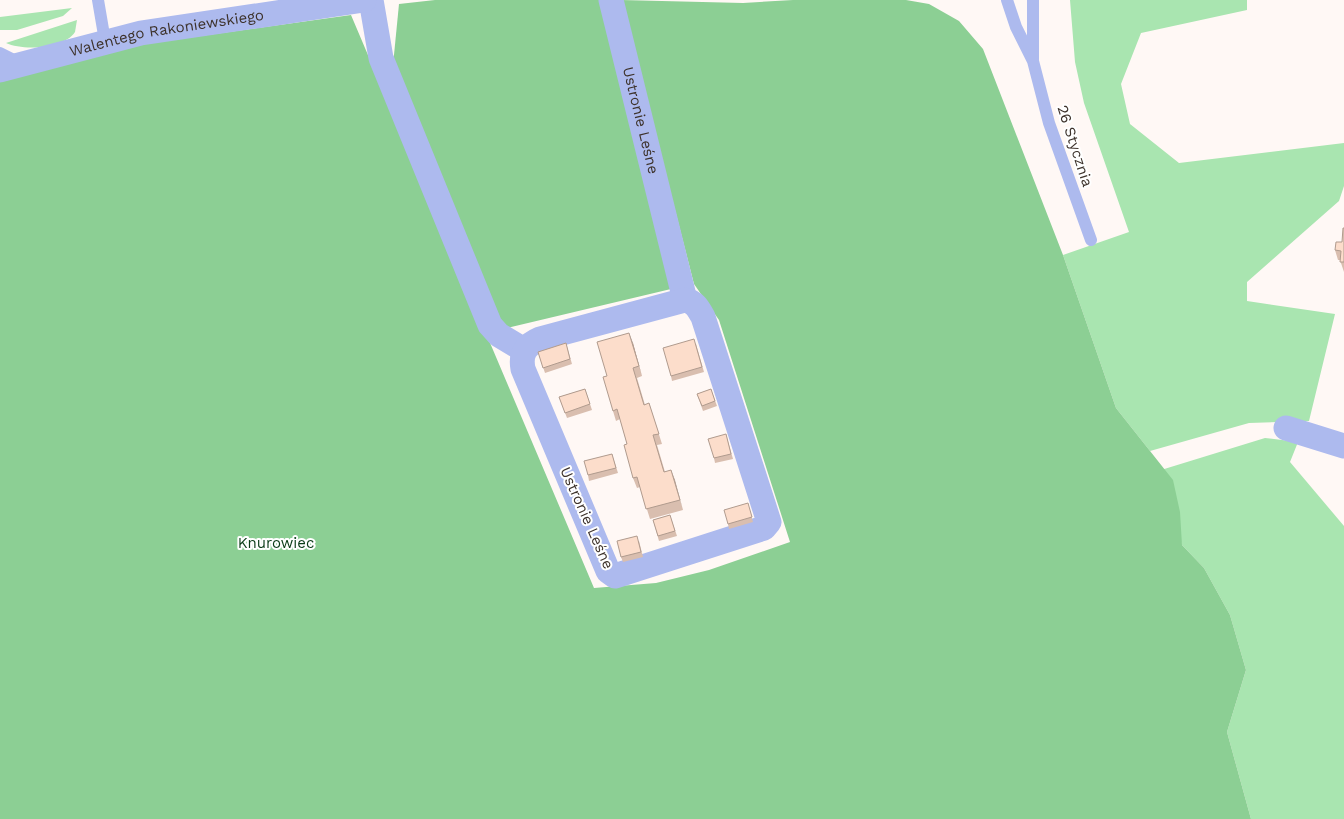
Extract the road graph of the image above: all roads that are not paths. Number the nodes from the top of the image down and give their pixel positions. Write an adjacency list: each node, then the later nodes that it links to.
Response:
1 (98, 0): 7 (lane)
2 (364, 0): 7 (street, Walentego Rakoniewskiego)
3 (371, 0): 12 (street)
4 (611, 0): 11 (street, Ustronie Leśne)
5 (1007, 0): 9 (lane, 26 Stycznia)
6 (1033, 0): 9 (lane, 26 Stycznia)
7 (105, 40): 8 (street, Walentego Rakoniewskiego)
8 (7, 62)
9 (1033, 62): 10 (lane, 26 Stycznia)
10 (1091, 240)
11 (685, 300): 12 (street); 12 (street, Ustronie Leśne)
12 (524, 350)
13 (1286, 428): 14 (street)
14 (1344, 446)

